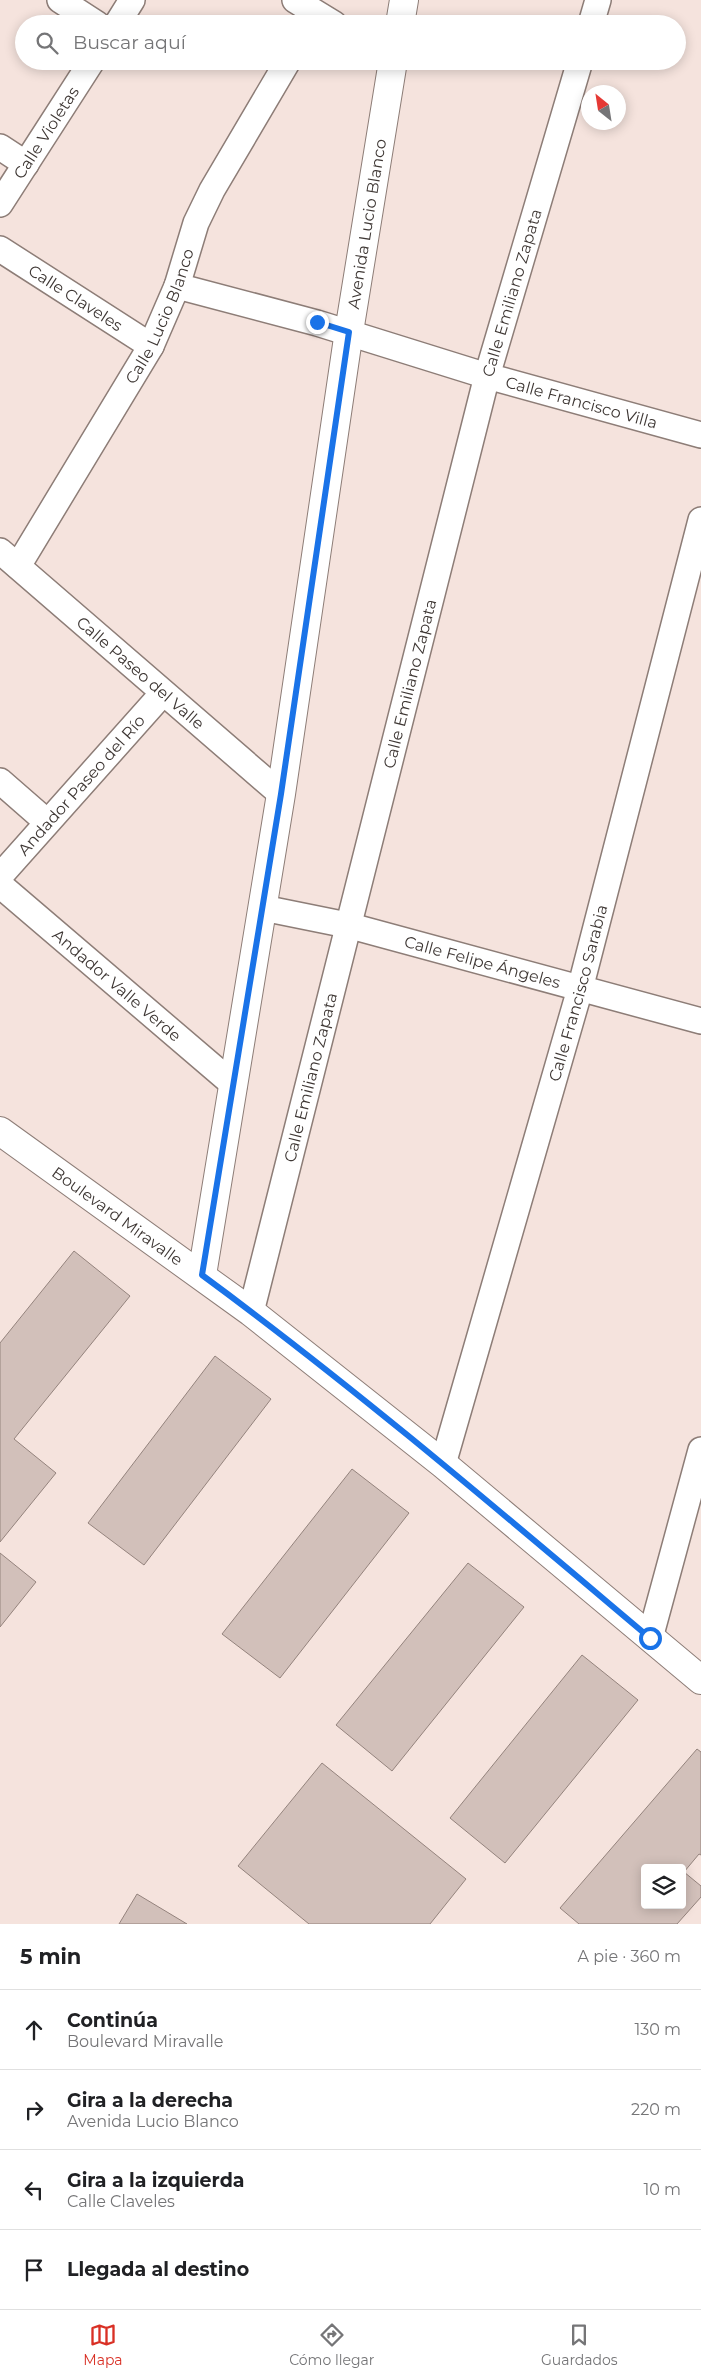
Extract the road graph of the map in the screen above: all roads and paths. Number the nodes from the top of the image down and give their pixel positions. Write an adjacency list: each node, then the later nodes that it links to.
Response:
1 (60, 0): 6 (street)
2 (132, 0): 7 (street)
3 (295, 0): 8 (street)
4 (404, 0): 9 (street)
5 (598, 0): 10 (street)
6 (83, 15)
7 (123, 15)
8 (314, 15)
9 (402, 15)
10 (594, 15)
11 (86, 70): 16 (street, Calle Violetas)
12 (283, 70): 19 (street, Calle Lucio Blanco)
13 (392, 70): 20 (street, Avenida Lucio Blanco)
14 (577, 70): 22 (street, Calle Emiliano Zapata)
15 (0, 147): 16 (street)
16 (26, 164): 17 (street, Calle Violetas)
17 (0, 204)
18 (0, 249): 21 (street, Calle Claveles)
19 (177, 286): 20 (street); 21 (street, Calle Lucio Blanco)
20 (349, 332): 22 (street, Calle Francisco Villa); 28 (street, Avenida Lucio Blanco)
21 (151, 346): 25 (street, Calle Lucio Blanco)
22 (487, 376): 23 (street, Calle Francisco Villa); 33 (street, Calle Emiliano Zapata)
23 (701, 435)
24 (701, 520): 34 (street, Calle Francisco Sarabia)
25 (9, 559): 26 (street, Calle Paseo del Valle)
26 (163, 693): 28 (street, Calle Paseo del Valle); 29 (street, Andador Paseo del Río)
27 (0, 781): 29 (street)
28 (281, 794): 32 (street, Avenida Lucio Blanco)
29 (47, 822): 30 (street, Andador Paseo del Río)
30 (0, 876)
31 (0, 885): 36 (street, Andador Valle Verde)
32 (263, 908): 33 (street, Calle Felipe Ángeles); 36 (street, Avenida Lucio Blanco)
33 (347, 925): 34 (street, Calle Felipe Ángeles); 39 (street, Calle Emiliano Zapata)
34 (580, 989): 35 (street, Calle Felipe Ángeles); 41 (street, Calle Francisco Sarabia)
35 (701, 1021)
36 (234, 1085): 38 (street, Avenida Lucio Blanco)
37 (0, 1131): 38 (street, Boulevard Miravalle)
38 (202, 1275): 39 (street, Boulevard Miravalle)
39 (251, 1312): 41 (street, Boulevard Miravalle)
40 (701, 1450): 42 (street)
41 (443, 1464): 42 (street, Boulevard Miravalle)
42 (650, 1638): 43 (street, Boulevard Miravalle)
43 (701, 1680)

